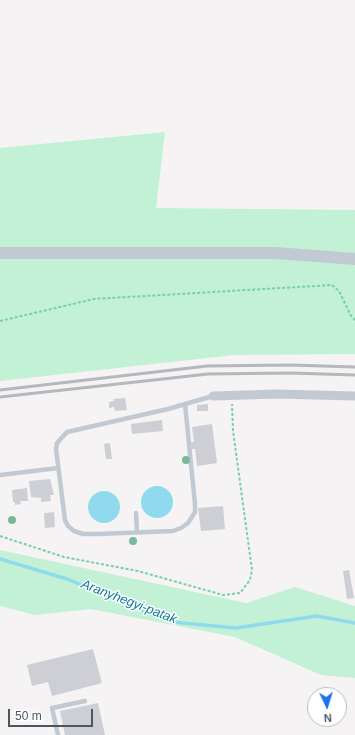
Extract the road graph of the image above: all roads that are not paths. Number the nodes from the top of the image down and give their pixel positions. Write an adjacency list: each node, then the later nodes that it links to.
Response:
1 (0, 253): 2 (street)
2 (355, 259)
3 (213, 396): 4 (street); 5 (lane)
4 (355, 396)
5 (185, 404): 6 (lane); 9 (lane)
6 (58, 468): 7 (lane); 9 (lane)
7 (0, 475)
8 (136, 513): 9 (lane)
9 (137, 532)
10 (85, 701): 11 (lane)
11 (58, 735)

